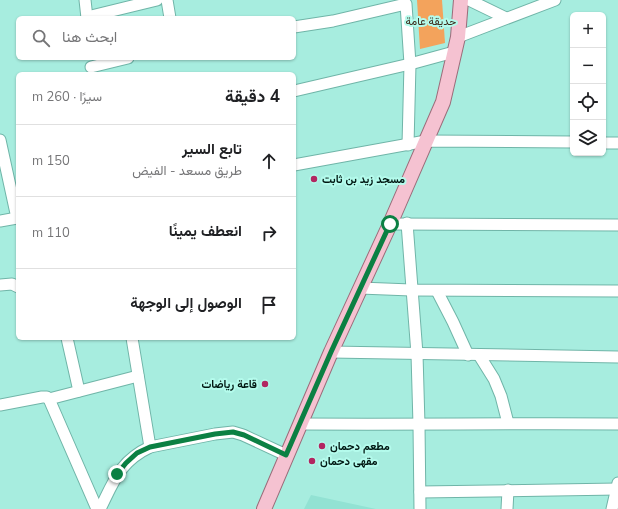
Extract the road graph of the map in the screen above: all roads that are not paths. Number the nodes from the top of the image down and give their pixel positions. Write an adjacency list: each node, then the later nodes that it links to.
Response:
1 (85, 0): 8 (street)
2 (157, 0): 9 (street)
3 (167, 0): 10 (street)
4 (461, 0): 13 (main road)
5 (469, 0): 11 (street)
6 (555, 0): 11 (street)
7 (406, 2): 12 (street); 16 (street)
8 (87, 16)
9 (95, 16)
10 (170, 16)
11 (506, 18): 13 (street)
12 (296, 27)
13 (458, 37): 14 (main road)
14 (454, 52): 16 (street); 20 (main road)
15 (119, 60): 17 (street)
16 (410, 64): 18 (street); 24 (street)
17 (91, 66)
18 (296, 91)
19 (0, 140): 27 (street)
20 (426, 141): 21 (street); 24 (street); 32 (main road)
21 (570, 142)
22 (606, 143): 23 (street)
23 (618, 143)
24 (408, 145): 25 (street)
25 (296, 166)
26 (0, 175): 27 (street)
27 (10, 185): 28 (street)
28 (16, 210)
29 (16, 218): 30 (street)
30 (0, 221)
31 (408, 223): 32 (street); 33 (street); 37 (street)
32 (390, 224): 36 (main road)
33 (618, 225)
34 (0, 285): 35 (street)
35 (16, 286)
36 (360, 288): 37 (street); 42 (main road)
37 (412, 290): 38 (street); 43 (street)
38 (437, 291): 39 (street); 44 (street)
39 (618, 291)
40 (67, 340): 47 (street)
41 (132, 340): 46 (street)
42 (331, 352): 43 (street); 51 (main road)
43 (417, 354): 44 (street); 53 (street)
44 (473, 355): 45 (street); 50 (street)
45 (618, 357)
46 (138, 376): 47 (street); 54 (street)
47 (79, 391): 48 (street)
48 (50, 399): 49 (street); 59 (street)
49 (0, 405)
50 (508, 423): 52 (street); 53 (street)
51 (300, 424): 53 (street); 55 (main road)
52 (618, 424)
53 (419, 425): 58 (street)
54 (150, 447): 55 (street); 60 (street)
55 (286, 455): 61 (main road)
56 (618, 487): 57 (street); 64 (street)
57 (508, 490): 58 (street); 63 (street)
58 (420, 492): 62 (street)
59 (97, 509)
60 (100, 509)
61 (264, 509)
62 (420, 509)
63 (507, 509)
64 (612, 509)

